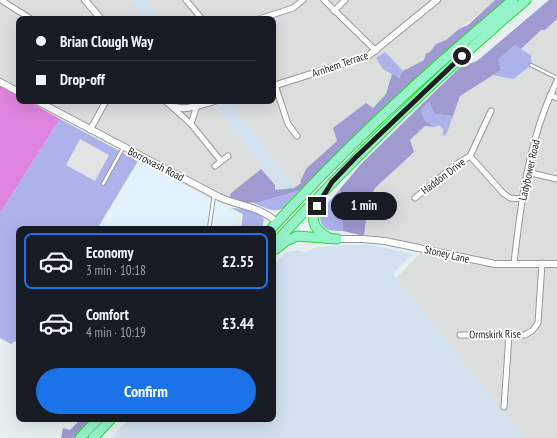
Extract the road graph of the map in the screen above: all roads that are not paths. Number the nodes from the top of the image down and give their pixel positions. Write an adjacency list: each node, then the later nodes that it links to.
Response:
1 (1, 0): 11 (street)
2 (85, 0): 12 (street)
3 (186, 0): 13 (street)
4 (303, 0): 14 (street)
5 (324, 0): 10 (street)
6 (345, 0): 10 (street)
7 (437, 0): 15 (street, Arnhem Terrace)
8 (513, 0): 46 (highway)
9 (526, 0): 41 (highway)
10 (334, 10): 15 (street)
11 (26, 16)
12 (98, 16)
13 (199, 16)
14 (268, 16)
15 (376, 51): 19 (street, Arnhem Terrace)
16 (531, 65): 17 (lane)
17 (557, 79): 22 (street, Ladybower Road)
18 (0, 82): 20 (street)
19 (276, 85)
20 (16, 90)
21 (276, 91): 33 (street)
22 (550, 95): 23 (street); 39 (street, Ladybower Road)
23 (557, 98)
24 (42, 104): 32 (street, Borrowash Road)
25 (104, 104): 32 (street)
26 (169, 104): 29 (street)
27 (201, 104): 28 (street)
28 (197, 105): 29 (street); 31 (street)
29 (172, 107): 31 (street)
30 (491, 111): 36 (street, Haddon Drive)
31 (191, 124): 37 (street)
32 (90, 130): 34 (street, Borrowash Road)
33 (297, 136)
34 (123, 147): 42 (lane); 43 (street, Borrowash Road)
35 (228, 156): 37 (street)
36 (470, 156): 44 (street, Haddon Drive); 45 (street)
37 (221, 161): 38 (street)
38 (215, 166)
39 (527, 172): 40 (street); 45 (street, Ladybower Road)
40 (557, 179)
41 (332, 182): 49 (highway); 50 (highway)
42 (103, 184)
43 (214, 195): 46 (street, Borrowash Road); 47 (lane)
44 (415, 198)
45 (522, 199): 52 (street, Ladybower Road)
46 (277, 222): 48 (highway)
47 (209, 226)
48 (274, 226)
49 (333, 239): 51 (highway); 52 (street, Stoney Lane)
50 (276, 242)
51 (276, 248)
52 (514, 263): 53 (street, Stoney Lane)
53 (542, 263): 54 (street, Stoney Lane); 56 (street, Ormskirk Rise)
54 (557, 264)
55 (460, 335): 56 (street, Ormskirk Rise)
56 (509, 335): 57 (street)
57 (504, 407)
58 (95, 422): 60 (highway)
59 (108, 422): 61 (highway)
60 (80, 438)
61 (94, 438)

